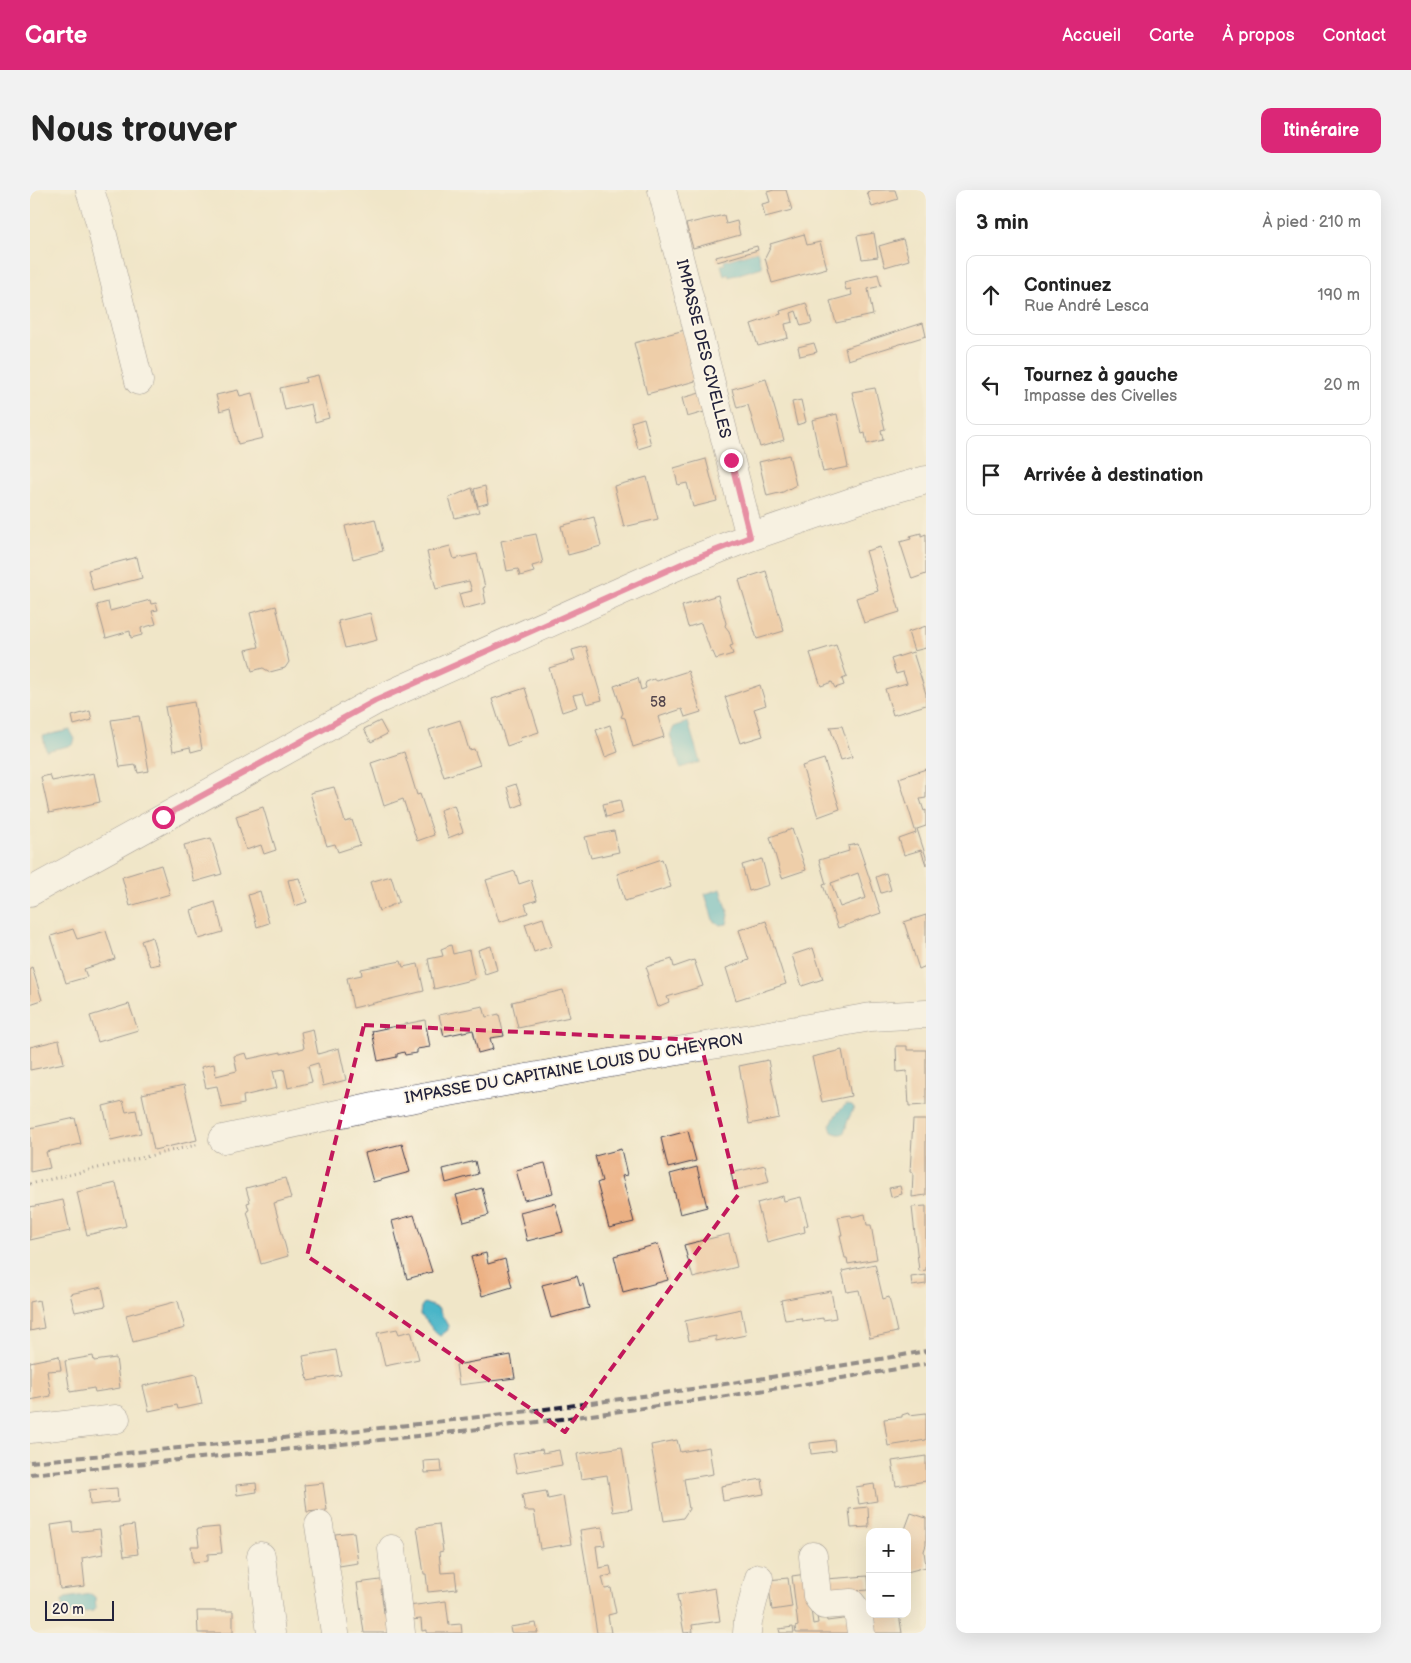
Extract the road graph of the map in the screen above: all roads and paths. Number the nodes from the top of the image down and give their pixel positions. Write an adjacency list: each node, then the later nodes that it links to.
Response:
1 (90, 190): 3 (street)
2 (662, 190): 5 (street, IMPASSE DES CIVELLES)
3 (139, 381)
4 (926, 480): 5 (street)
5 (750, 537): 6 (street)
6 (30, 892)
7 (926, 1014): 8 (street, IMPASSE DU CAPITAINE LOUIS DU CHEYRON)
8 (223, 1139): 9 (path)
9 (30, 1184)
10 (116, 1419): 11 (street)
11 (30, 1429)
12 (319, 1525): 18 (street)
13 (392, 1549): 19 (street)
14 (261, 1556): 17 (street)
15 (813, 1556): 21 (street)
16 (759, 1578): 20 (street)
17 (272, 1633)
18 (335, 1633)
19 (401, 1633)
20 (747, 1633)
21 (861, 1633)

